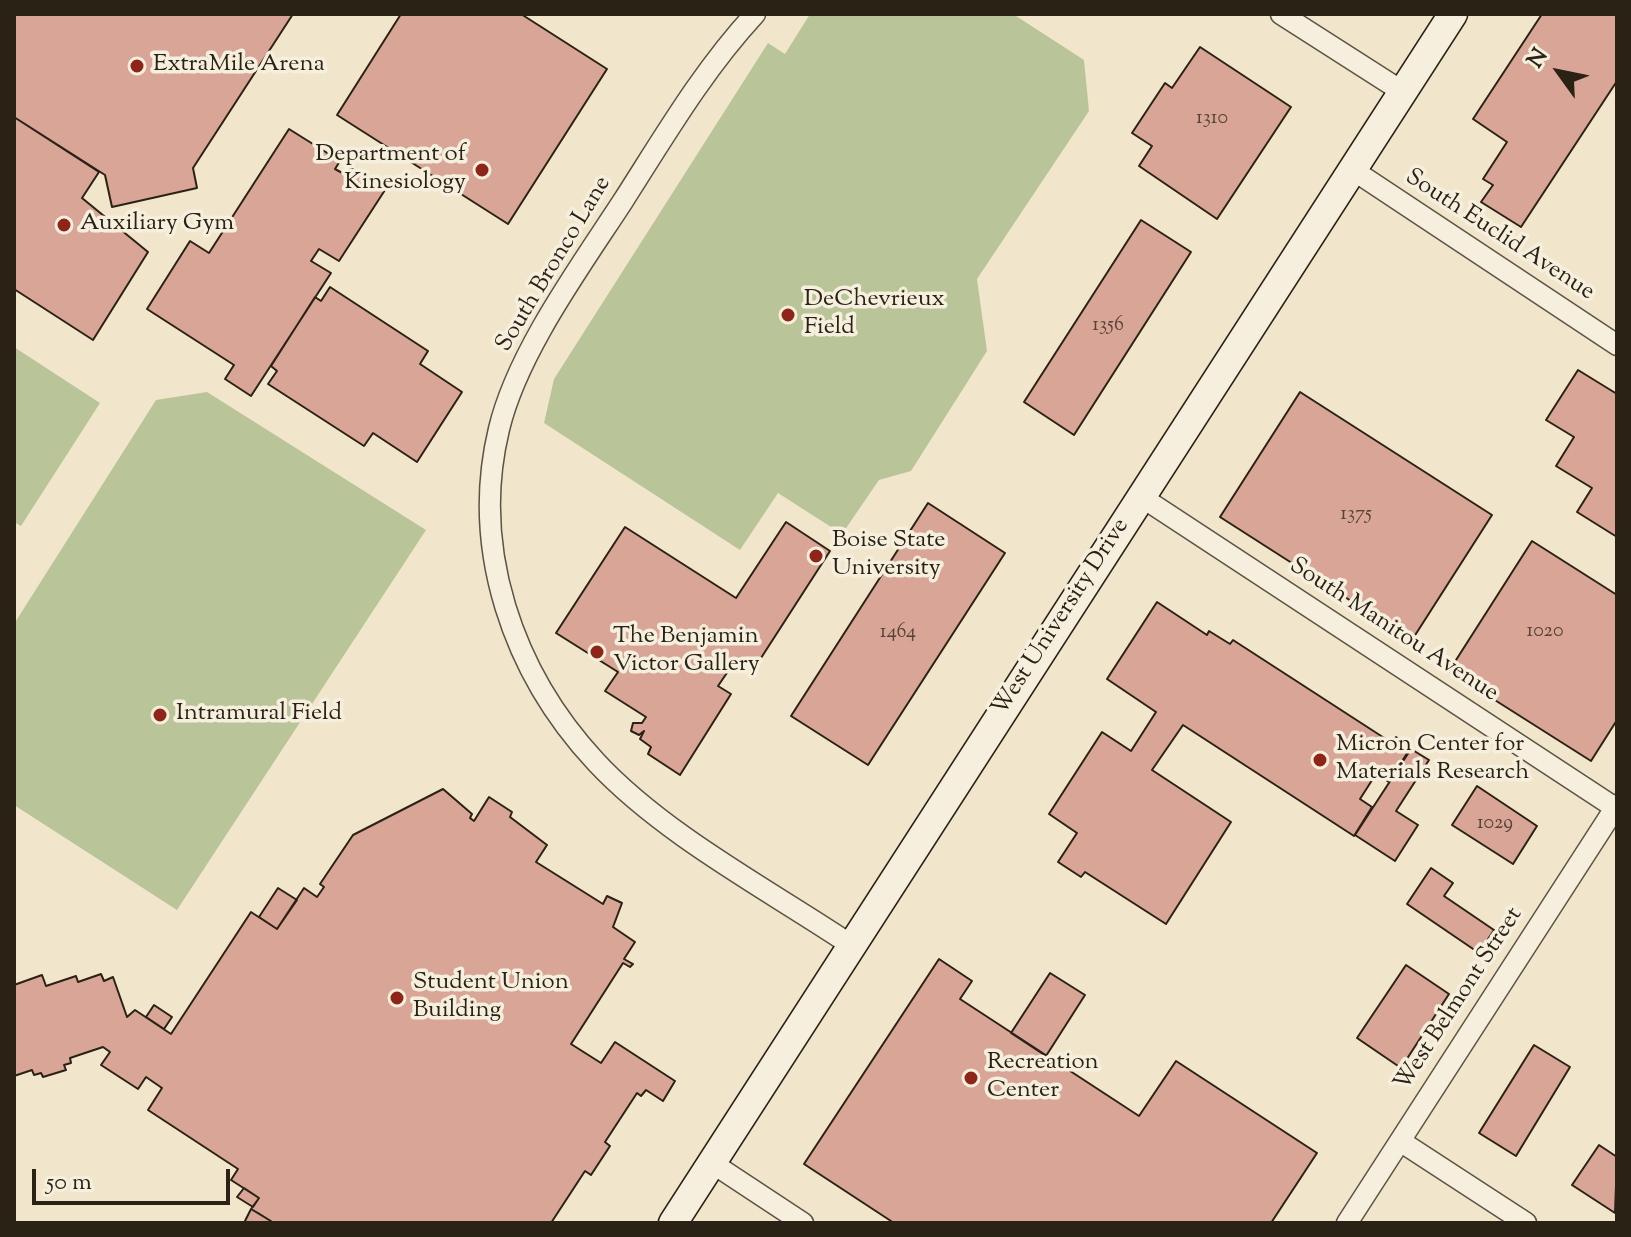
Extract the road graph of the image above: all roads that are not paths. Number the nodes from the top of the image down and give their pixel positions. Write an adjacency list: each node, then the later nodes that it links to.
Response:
1 (755, 14): 9 (street, South Bronco Lane)
2 (1281, 14): 4 (street)
3 (1453, 14): 4 (street, West University Drive)
4 (1403, 92): 5 (street, West University Drive)
5 (1353, 170): 6 (street, South Euclid Avenue); 7 (street, West University Drive)
6 (1617, 345)
7 (1140, 496): 8 (street, South Manitou Avenue); 9 (street, West University Drive)
8 (1616, 808): 10 (street, West Belmont Street)
9 (851, 945): 11 (street, West University Drive)
10 (1400, 1141): 14 (street, West Belmont Street); 15 (street)
11 (712, 1163): 12 (street, West University Drive); 13 (street)
12 (673, 1223)
13 (803, 1223)
14 (1347, 1223)
15 (1526, 1223)

